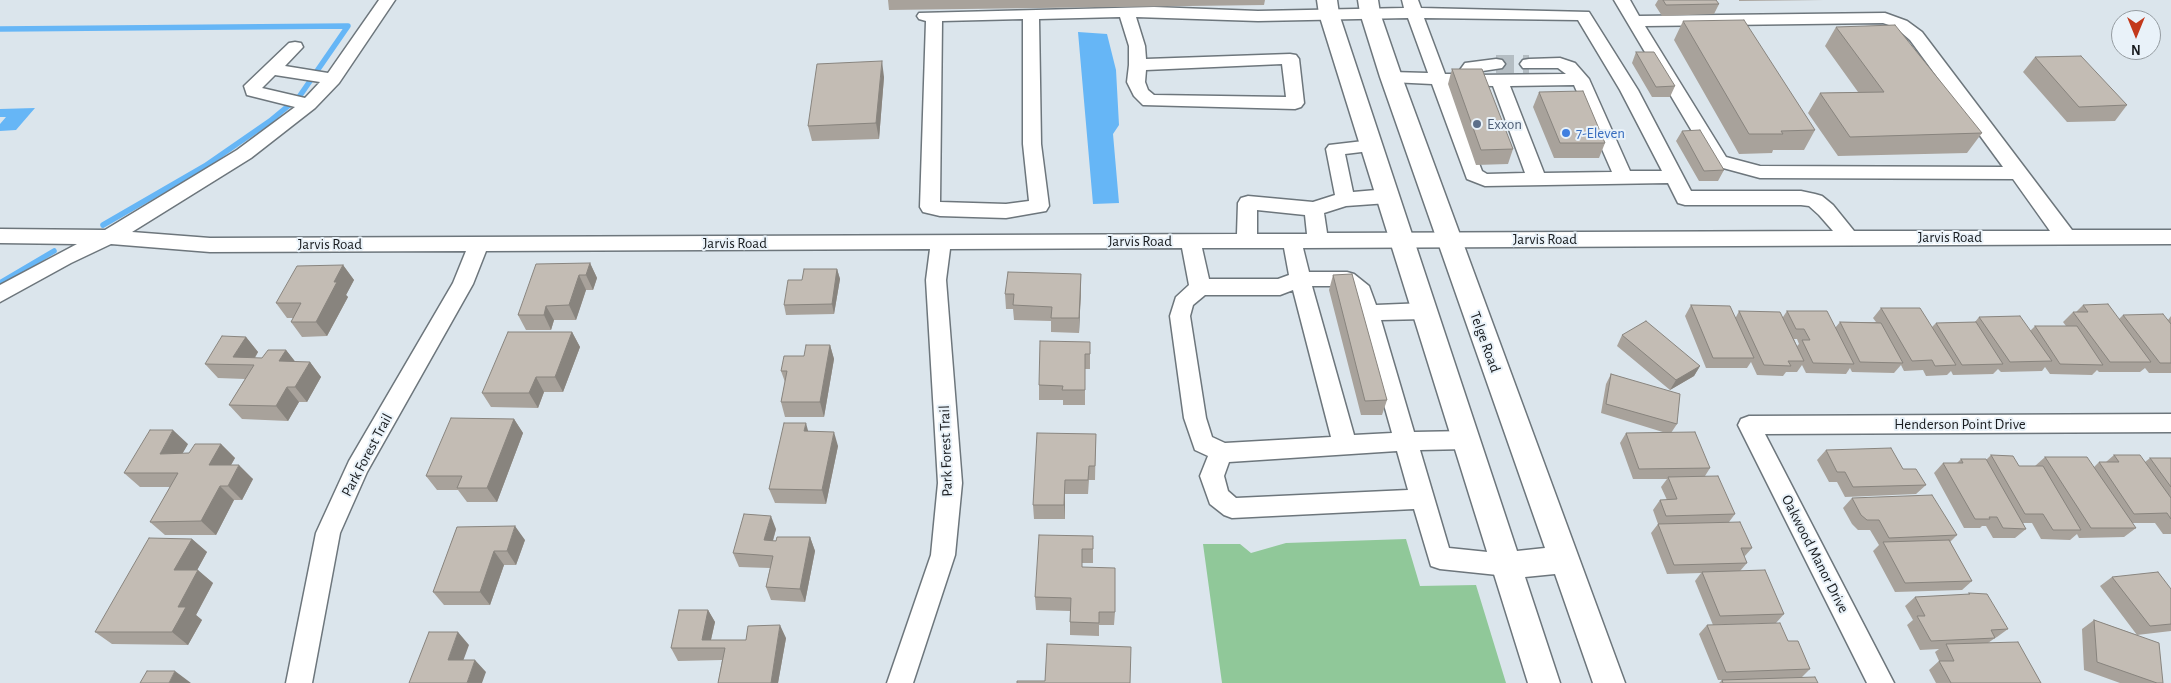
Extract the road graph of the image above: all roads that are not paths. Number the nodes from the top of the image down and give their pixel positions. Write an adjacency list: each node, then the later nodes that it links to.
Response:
1 (387, 0): 17 (street, Jarvis Road)
2 (1622, 0): 10 (street)
3 (1412, 6): 5 (street); 6 (street); 16 (street)
4 (1328, 7): 5 (street); 8 (street); 22 (main road)
5 (1369, 7): 15 (main road, Telge Road)
6 (1534, 7): 7 (street)
7 (1580, 8): 24 (street)
8 (1127, 13): 9 (street); 13 (street)
9 (1031, 14): 9 (street)
10 (1634, 21): 23 (street); 23 (street)
11 (295, 47): 14 (street)
12 (1529, 64): 19 (street)
13 (1138, 66): 13 (street)
14 (271, 69): 17 (street); 21 (street)
15 (1391, 77): 16 (street); 35 (main road, Telge Road)
16 (1439, 78): 18 (street); 26 (street)
17 (333, 79): 21 (street, Jarvis Road)
18 (1500, 80): 19 (street); 20 (street); 26 (street)
19 (1580, 80): 25 (street)
20 (1482, 96)
21 (309, 104): 31 (street, Jarvis Road)
22 (1372, 146): 27 (main road); 28 (street)
23 (2018, 173): 32 (street)
24 (1674, 177): 25 (street); 34 (street)
25 (1624, 178): 26 (street)
26 (1537, 180)
27 (1388, 196): 28 (street); 39 (main road)
28 (1345, 199): 29 (street)
29 (1314, 209): 36 (street); 38 (street)
30 (0, 236): 31 (street)
31 (109, 237): 42 (street, Jarvis Road); 45 (street, Jarvis Road)
32 (2066, 237): 33 (street, Jarvis Road); 34 (street, Jarvis Road)
33 (2171, 237)
34 (1848, 238): 35 (street, Jarvis Road)
35 (1448, 239): 39 (street, Jarvis Road); 55 (main road, Telge Road)
36 (1247, 240): 37 (street, Jarvis Road); 40 (street, Jarvis Road)
37 (1292, 240): 38 (street, Jarvis Road); 43 (street)
38 (1318, 240): 39 (street, Jarvis Road)
39 (1402, 240): 46 (main road)
40 (1191, 241): 41 (street, Jarvis Road); 44 (street)
41 (941, 242): 42 (street, Jarvis Road); 58 (street, Park Forest Trail)
42 (479, 244): 57 (street, Park Forest Trail)
43 (1300, 279): 44 (street); 47 (street); 52 (street)
44 (1200, 288): 53 (street)
45 (0, 294)
46 (1425, 311): 47 (street); 50 (main road)
47 (1368, 313): 51 (street)
48 (2171, 423): 49 (street, Henderson Point Drive)
49 (1749, 425): 61 (street, Oakwood Manor Drive)
50 (1467, 440): 51 (street); 56 (main road)
51 (1406, 441): 52 (street); 54 (street)
52 (1345, 445): 53 (street)
53 (1223, 453): 54 (street)
54 (1422, 499): 56 (street)
55 (1564, 560): 56 (main road); 60 (main road, Telge Road)
56 (1507, 564): 59 (main road)
57 (299, 683)
58 (900, 683)
59 (1544, 683)
60 (1609, 683)
61 (1881, 683)

